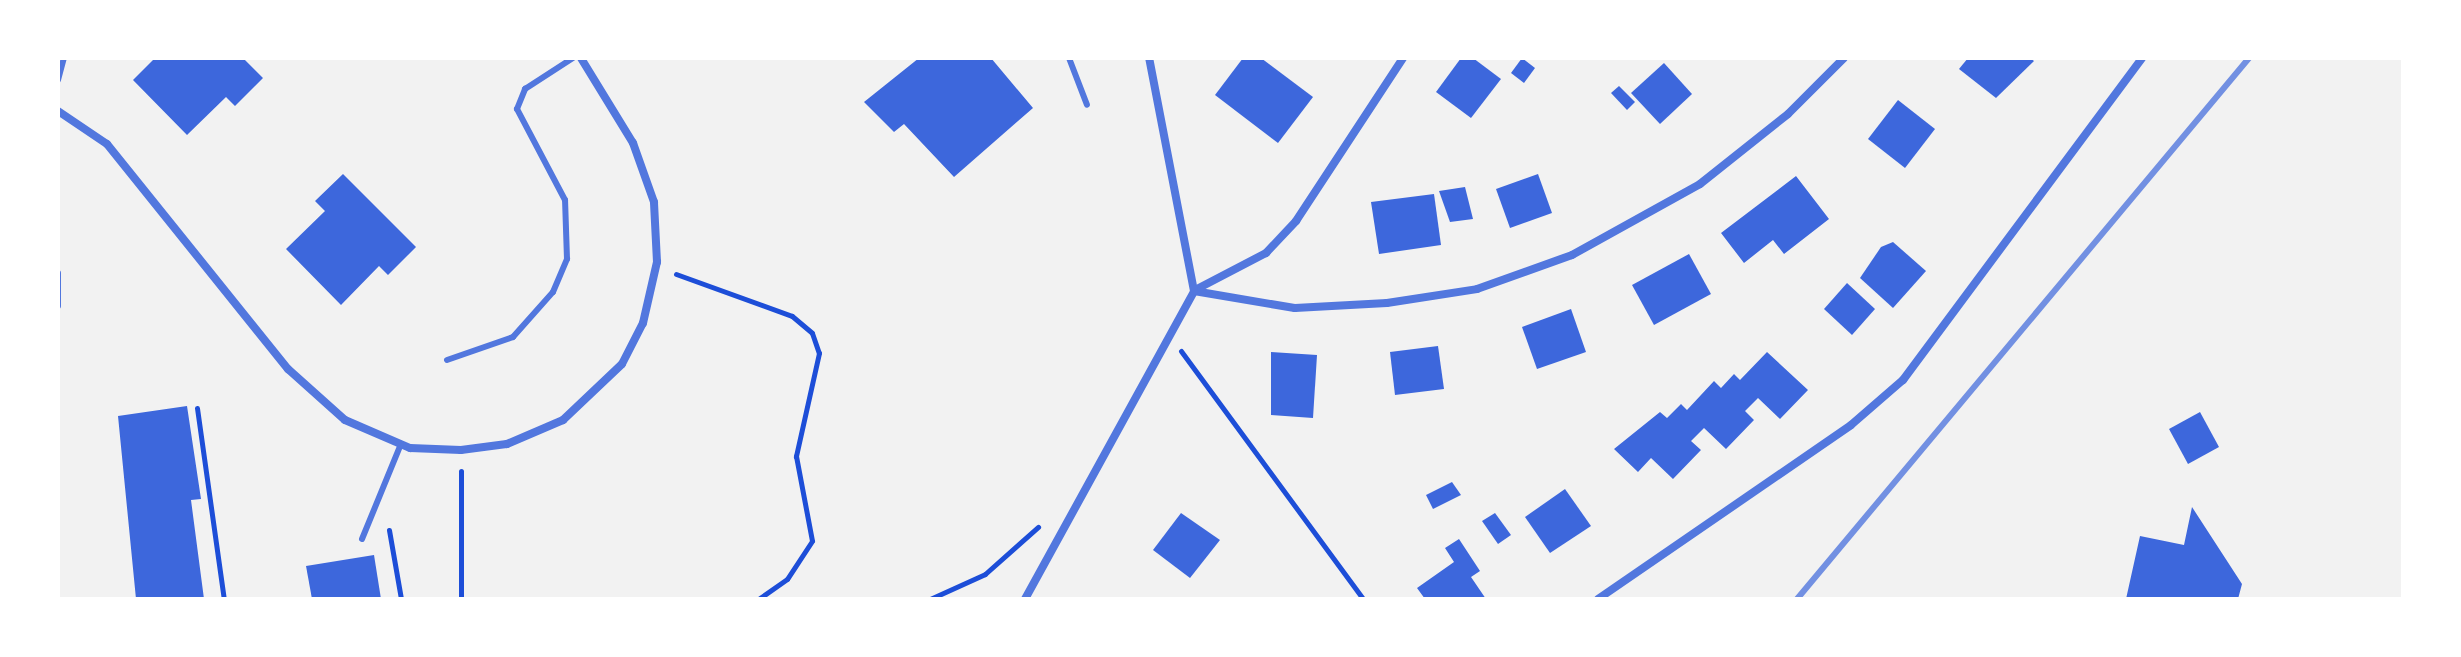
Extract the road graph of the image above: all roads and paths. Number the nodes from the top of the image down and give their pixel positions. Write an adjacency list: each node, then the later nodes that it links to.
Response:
1 (64, 58): 9 (lane)
2 (573, 58): 17 (lane)
3 (581, 58): 12 (street)
4 (1069, 58): 10 (lane)
5 (1149, 58): 14 (street)
6 (1403, 58): 14 (street)
7 (1844, 58): 14 (street)
8 (2142, 58): 31 (street)
9 (58, 80)
10 (1087, 105)
11 (58, 111): 19 (street)
12 (656, 268): 20 (street); 27 (path)
13 (58, 273): 15 (lane)
14 (1194, 291): 16 (street)
15 (58, 306)
16 (1168, 341): 29 (street); 30 (path)
17 (447, 360)
18 (197, 408): 24 (path)
19 (401, 444): 20 (street); 21 (lane)
20 (461, 450): 26 (path)
21 (382, 490): 23 (lane); 25 (path)
22 (1049, 517): 28 (path)
23 (362, 539)
24 (224, 599)
25 (401, 599)
26 (461, 599)
27 (758, 599)
28 (930, 599)
29 (1025, 599)
30 (1363, 599)
31 (1598, 599)

